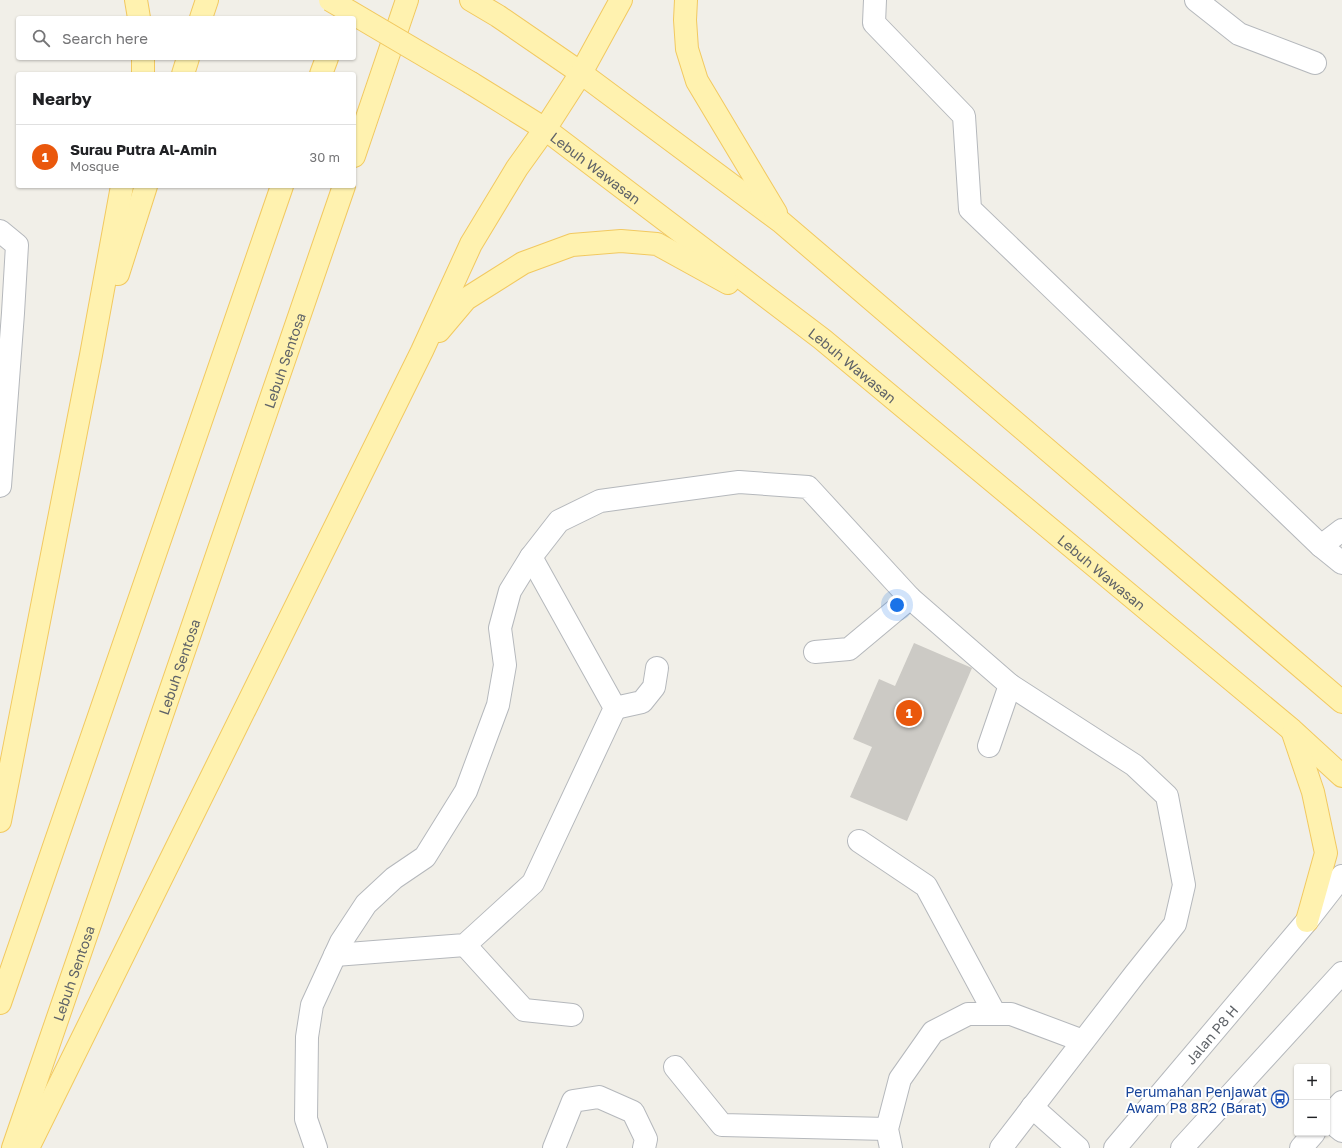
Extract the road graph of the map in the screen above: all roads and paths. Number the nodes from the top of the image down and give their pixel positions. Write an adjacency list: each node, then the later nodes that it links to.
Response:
1 (136, 0): 11 (main road)
2 (207, 0): 12 (main road)
3 (330, 0): 22 (main road, Lebuh Wawasan, bridge)
4 (347, 0): 13 (main road)
5 (408, 0): 23 (main road)
6 (471, 0): 21 (main road)
7 (621, 0): 21 (main road)
8 (686, 0): 28 (main road)
9 (875, 0): 35 (street)
10 (1196, 0): 17 (street)
11 (139, 16)
12 (202, 16)
13 (341, 16)
14 (143, 60): 18 (main road)
15 (187, 60): 19 (main road)
16 (326, 60): 20 (main road)
17 (1315, 63)
18 (143, 72)
19 (184, 72)
20 (322, 72)
21 (581, 73): 22 (main road); 28 (main road)
22 (545, 129): 30 (main road, Lebuh Wawasan); 31 (main road)
23 (356, 150)
24 (122, 188): 32 (main road)
25 (145, 188): 32 (main road)
26 (281, 188): 54 (main road)
27 (343, 188): 67 (main road, Lebuh Sentosa)
28 (781, 222): 42 (main road)
29 (0, 231): 33 (street)
30 (822, 339): 31 (main road); 44 (main road, Lebuh Wawasan)
31 (422, 351): 68 (main road)
32 (91, 355): 47 (main road)
33 (0, 486)
34 (1342, 530): 35 (street)
35 (1321, 546): 37 (street)
36 (531, 557): 38 (street); 43 (street); 52 (street)
37 (1342, 563)
38 (910, 598): 39 (street); 41 (street)
39 (815, 652)
40 (657, 668): 43 (street)
41 (1010, 685): 45 (street); 57 (street)
42 (1340, 699)
43 (615, 708): 51 (street)
44 (1292, 730): 46 (main road, Lebuh Wawasan); 50 (main road)
45 (989, 746)
46 (1342, 776)
47 (0, 821)
48 (859, 841): 55 (street)
49 (1342, 876): 50 (street, Jalan P8 H)
50 (1307, 921): 73 (street, Jalan P8 H)
51 (465, 945): 52 (street); 56 (street)
52 (336, 955): 69 (street)
53 (1342, 973): 74 (street)
54 (0, 1003)
55 (995, 1014): 57 (street); 65 (street)
56 (572, 1015)
57 (1084, 1041): 60 (street)
58 (675, 1067): 65 (street)
59 (1342, 1102): 61 (street)
60 (1032, 1107): 66 (street); 72 (street)
61 (1330, 1116)
62 (1330, 1121): 63 (street)
63 (1342, 1131)
64 (1311, 1136): 75 (street)
65 (889, 1139)
66 (1011, 1144)
67 (13, 1148)
68 (28, 1148)
69 (316, 1148)
70 (554, 1148): 71 (street)
71 (644, 1148)
72 (1078, 1148)
73 (1115, 1148)
74 (1182, 1148)
75 (1301, 1148)

